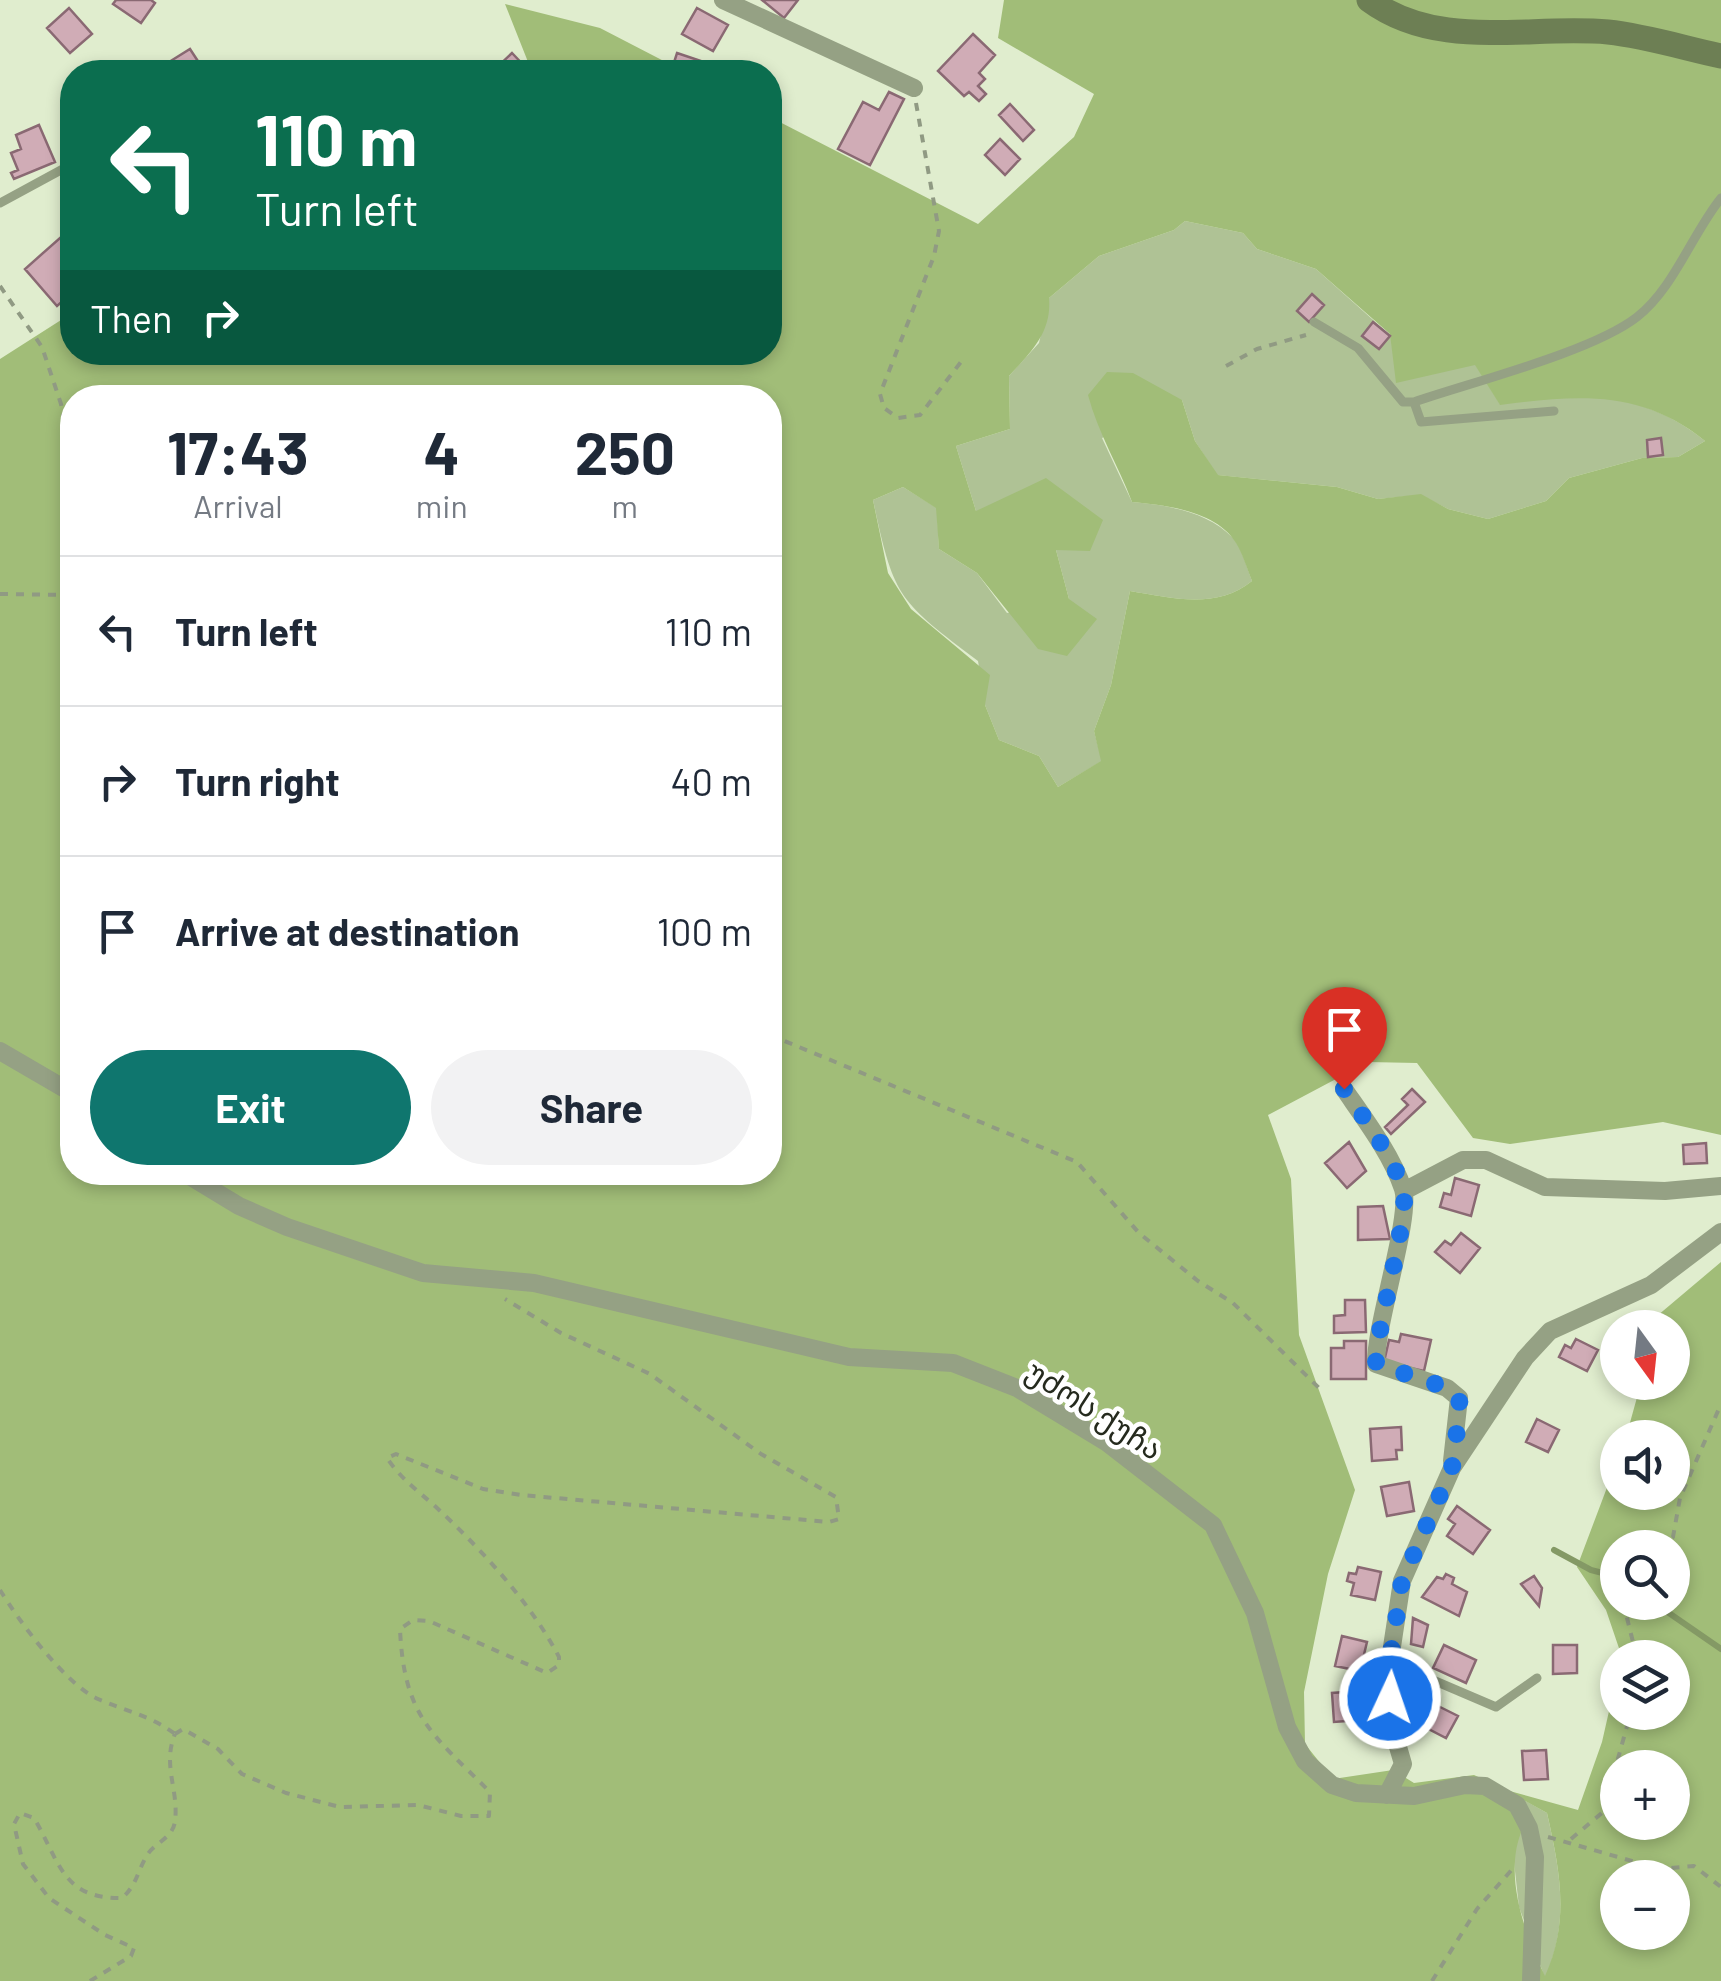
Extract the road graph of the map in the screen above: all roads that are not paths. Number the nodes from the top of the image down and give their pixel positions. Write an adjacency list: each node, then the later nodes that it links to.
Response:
1 (723, 0): 4 (street)
2 (1369, 0): 3 (main road)
3 (1721, 56)
4 (914, 88)
5 (60, 170): 7 (lane)
6 (1721, 198): 9 (lane)
7 (0, 203)
8 (1314, 322): 9 (lane)
9 (1414, 402): 10 (lane)
10 (1554, 412)
11 (0, 1051): 12 (street)
12 (60, 1086)
13 (1344, 1089): 16 (street)
14 (204, 1185): 21 (street, უძოს ქუჩა)
15 (1721, 1186): 16 (street)
16 (1404, 1191): 18 (street)
17 (1721, 1232): 18 (street)
18 (1452, 1468): 19 (street)
19 (1388, 1673): 20 (lane); 21 (street)
20 (1537, 1678)
21 (1387, 1796): 22 (street, უძოს ქუჩა)
22 (1531, 1981)

